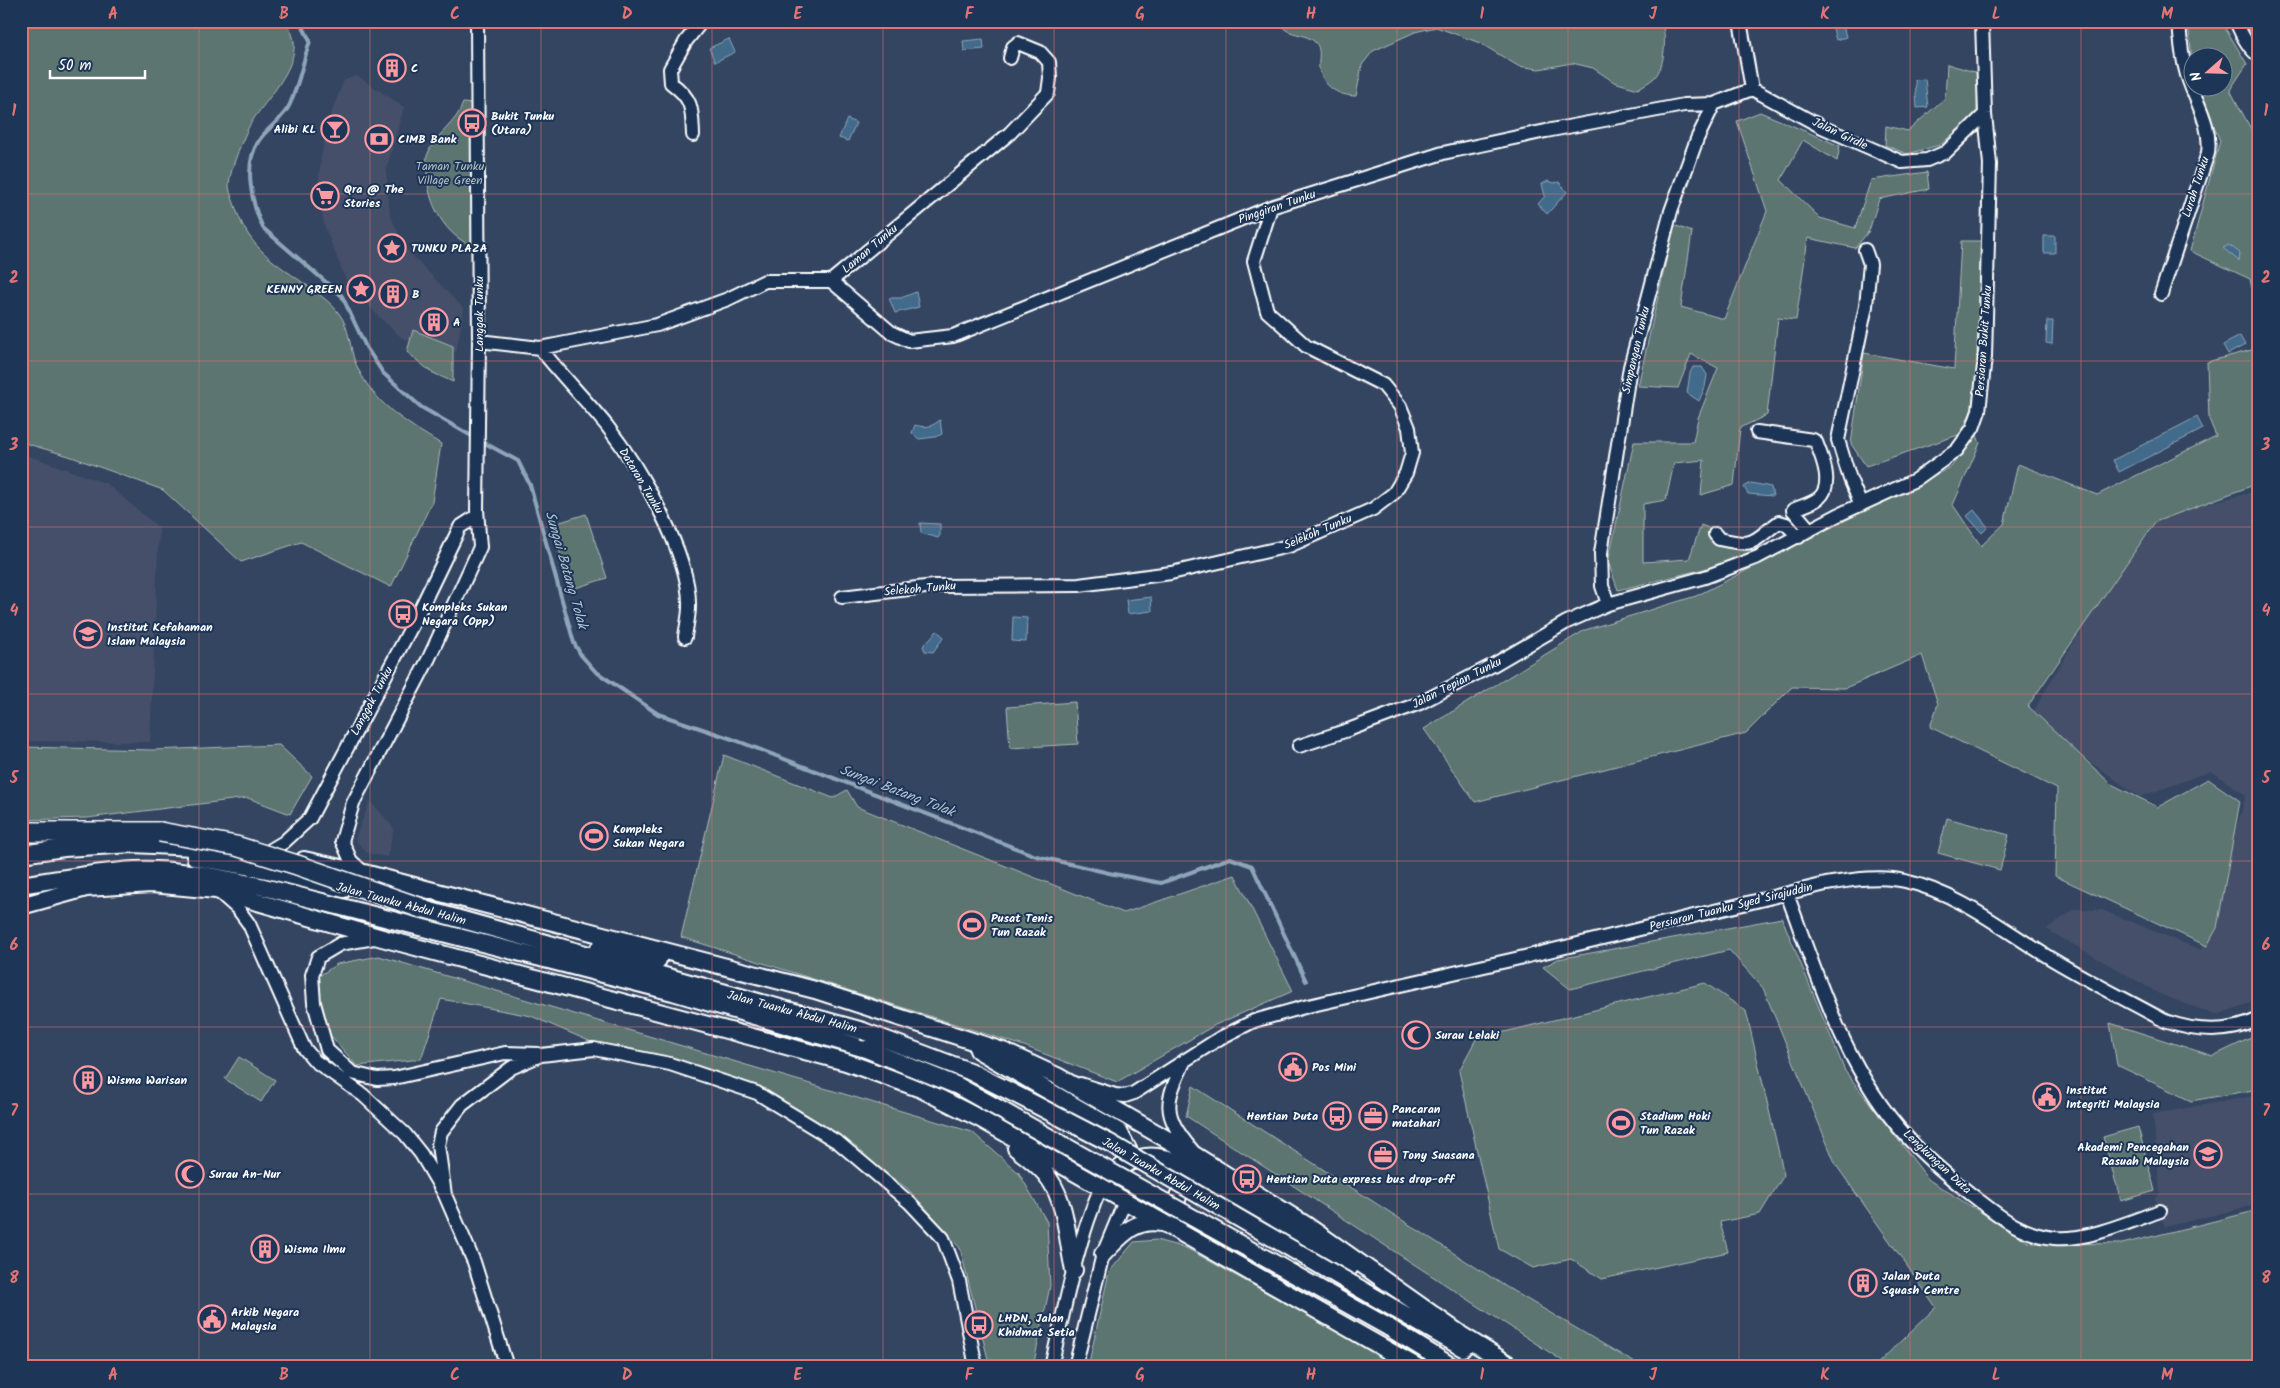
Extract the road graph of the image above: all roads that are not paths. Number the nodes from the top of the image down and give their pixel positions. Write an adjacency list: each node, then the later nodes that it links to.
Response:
1 (477, 21): 17 (street, Langgak Tunku)
2 (702, 21): 12 (street)
3 (1740, 21): 9 (street)
4 (1982, 21): 11 (street, Persiaran Bukit Tunku)
5 (2180, 21): 16 (street, Lurah Tunku)
6 (2236, 21): 7 (street)
7 (2259, 56)
8 (1010, 58): 15 (street, Laman Tunku)
9 (1752, 90): 10 (street, Pinggiran Tunku); 11 (street, Jalan Girdle)
10 (1714, 104): 13 (street, Pinggiran Tunku); 27 (street, Simpangan Tunku)
11 (1985, 114): 20 (street, Persiaran Bukit Tunku)
12 (693, 135)
13 (1270, 207): 15 (street, Pinggiran Tunku); 26 (street, Selekoh Tunku)
14 (1865, 250): 20 (street)
15 (831, 281): 18 (street, Laman Tunku)
16 (2161, 294)
17 (480, 341): 18 (street, Laman Tunku); 22 (street, Langgak Tunku)
18 (540, 348): 28 (street, Dataran Tunku)
19 (1757, 432): 21 (street)
20 (1861, 505): 25 (street, Persiaran Bukit Tunku)
21 (1793, 510): 23 (street); 25 (street)
22 (477, 516): 31 (street, Langgak Tunku); 34 (street, Langgak Tunku)
23 (1779, 522): 24 (street); 25 (street)
24 (1716, 534)
25 (1804, 534): 27 (street, Persiaran Bukit Tunku)
26 (842, 598)
27 (1608, 604): 29 (street, Jalan Tepian Tunku)
28 (685, 638)
29 (1299, 746)
30 (21, 832): 39 (highway, bridge)
31 (269, 852): 32 (main road, Jalan Tuanku Abdul Halim); 34 (main road, Jalan Tuanku Abdul Halim)
32 (21, 854)
33 (21, 865): 39 (main road, Jalan Tuanku Abdul Halim, bridge)
34 (364, 874): 43 (main road, Jalan Tuanku Abdul Halim)
35 (21, 885): 41 (main road, Jalan Tuanku Abdul Halim)
36 (216, 890): 38 (main road); 40 (main road); 57 (street)
37 (1787, 894): 44 (street, Persiaran Tuanku Syed Sirajuddin); 48 (street, Persiaran Tuanku Syed Sirajuddin); 59 (street, Lengkungan Duta)
38 (21, 906)
39 (421, 908): 41 (main road, Jalan Tuanku Abdul Halim)
40 (382, 938): 42 (main road); 47 (street)
41 (524, 943): 43 (main road); 46 (main road, Jalan Tuanku Abdul Halim); 71 (main road, Jalan Tuanku Abdul Halim, bridge)
42 (544, 982): 46 (main road); 51 (main road)
43 (815, 990): 45 (main road, Jalan Tuanku Abdul Halim)
44 (2259, 1019)
45 (948, 1033): 49 (main road, Jalan Tuanku Abdul Halim); 50 (main road)
46 (821, 1036): 70 (main road, Jalan Tuanku Abdul Halim, bridge)
47 (541, 1055): 57 (street); 66 (street)
48 (1185, 1060): 49 (street, Persiaran Tuanku Syed Sirajuddin); 53 (street)
49 (1057, 1076): 53 (main road, Jalan Tuanku Abdul Halim)
50 (1048, 1091): 52 (main road); 54 (main road)
51 (979, 1118): 52 (main road); 63 (main road)
52 (1022, 1142): 56 (main road)
53 (1196, 1156): 64 (main road, Jalan Tuanku Abdul Halim)
54 (1134, 1161): 55 (main road); 56 (main road); 58 (main road)
55 (1215, 1185): 61 (main road); 64 (main road)
56 (1101, 1187): 58 (main road); 63 (street)
57 (445, 1196): 65 (street)
58 (1125, 1201): 60 (main road); 62 (street)
59 (2160, 1211)
60 (1162, 1223): 61 (main road); 62 (main road)
61 (1194, 1240): 69 (main road)
62 (1103, 1254): 68 (street)
63 (1074, 1270): 67 (street)
64 (1459, 1333): 72 (main road)
65 (507, 1367)
66 (976, 1367)
67 (1051, 1367)
68 (1075, 1367)
69 (1417, 1367)
70 (1453, 1367)
71 (1496, 1367)
72 (1513, 1367)

